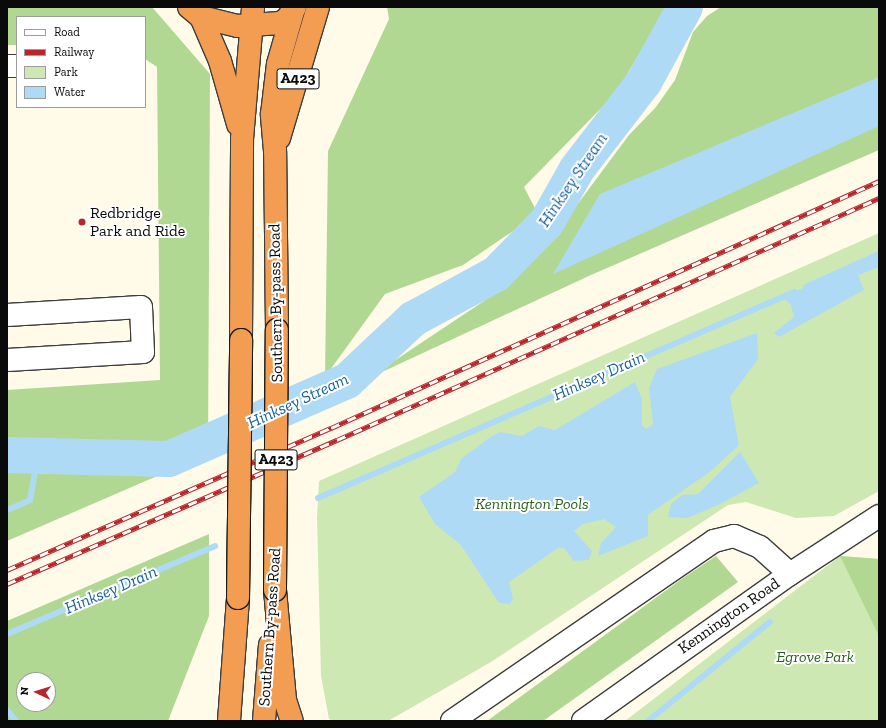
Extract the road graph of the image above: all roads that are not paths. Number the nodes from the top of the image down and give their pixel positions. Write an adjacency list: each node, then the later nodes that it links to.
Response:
1 (318, 7): 6 (highway, A423)
2 (295, 8): 4 (highway); 6 (highway, Southern By-pass Road / A423)
3 (195, 12): 4 (highway); 5 (highway, Southern By-pass Road / A423)
4 (251, 16): 5 (highway, Southern By-pass Road / A423)
5 (242, 139): 12 (highway, Southern By-pass Road / A423, bridge)
6 (275, 151): 11 (highway, Southern By-pass Road / A423, bridge)
7 (7, 315): 8 (street)
8 (7, 360)
9 (879, 516): 10 (street, Kennington Road)
10 (790, 574): 15 (street); 16 (street, Kennington Road)
11 (275, 590): 13 (highway, Southern By-pass Road / A423); 14 (highway)
12 (229, 721)
13 (264, 721)
14 (292, 721)
15 (452, 721)
16 (582, 721)

